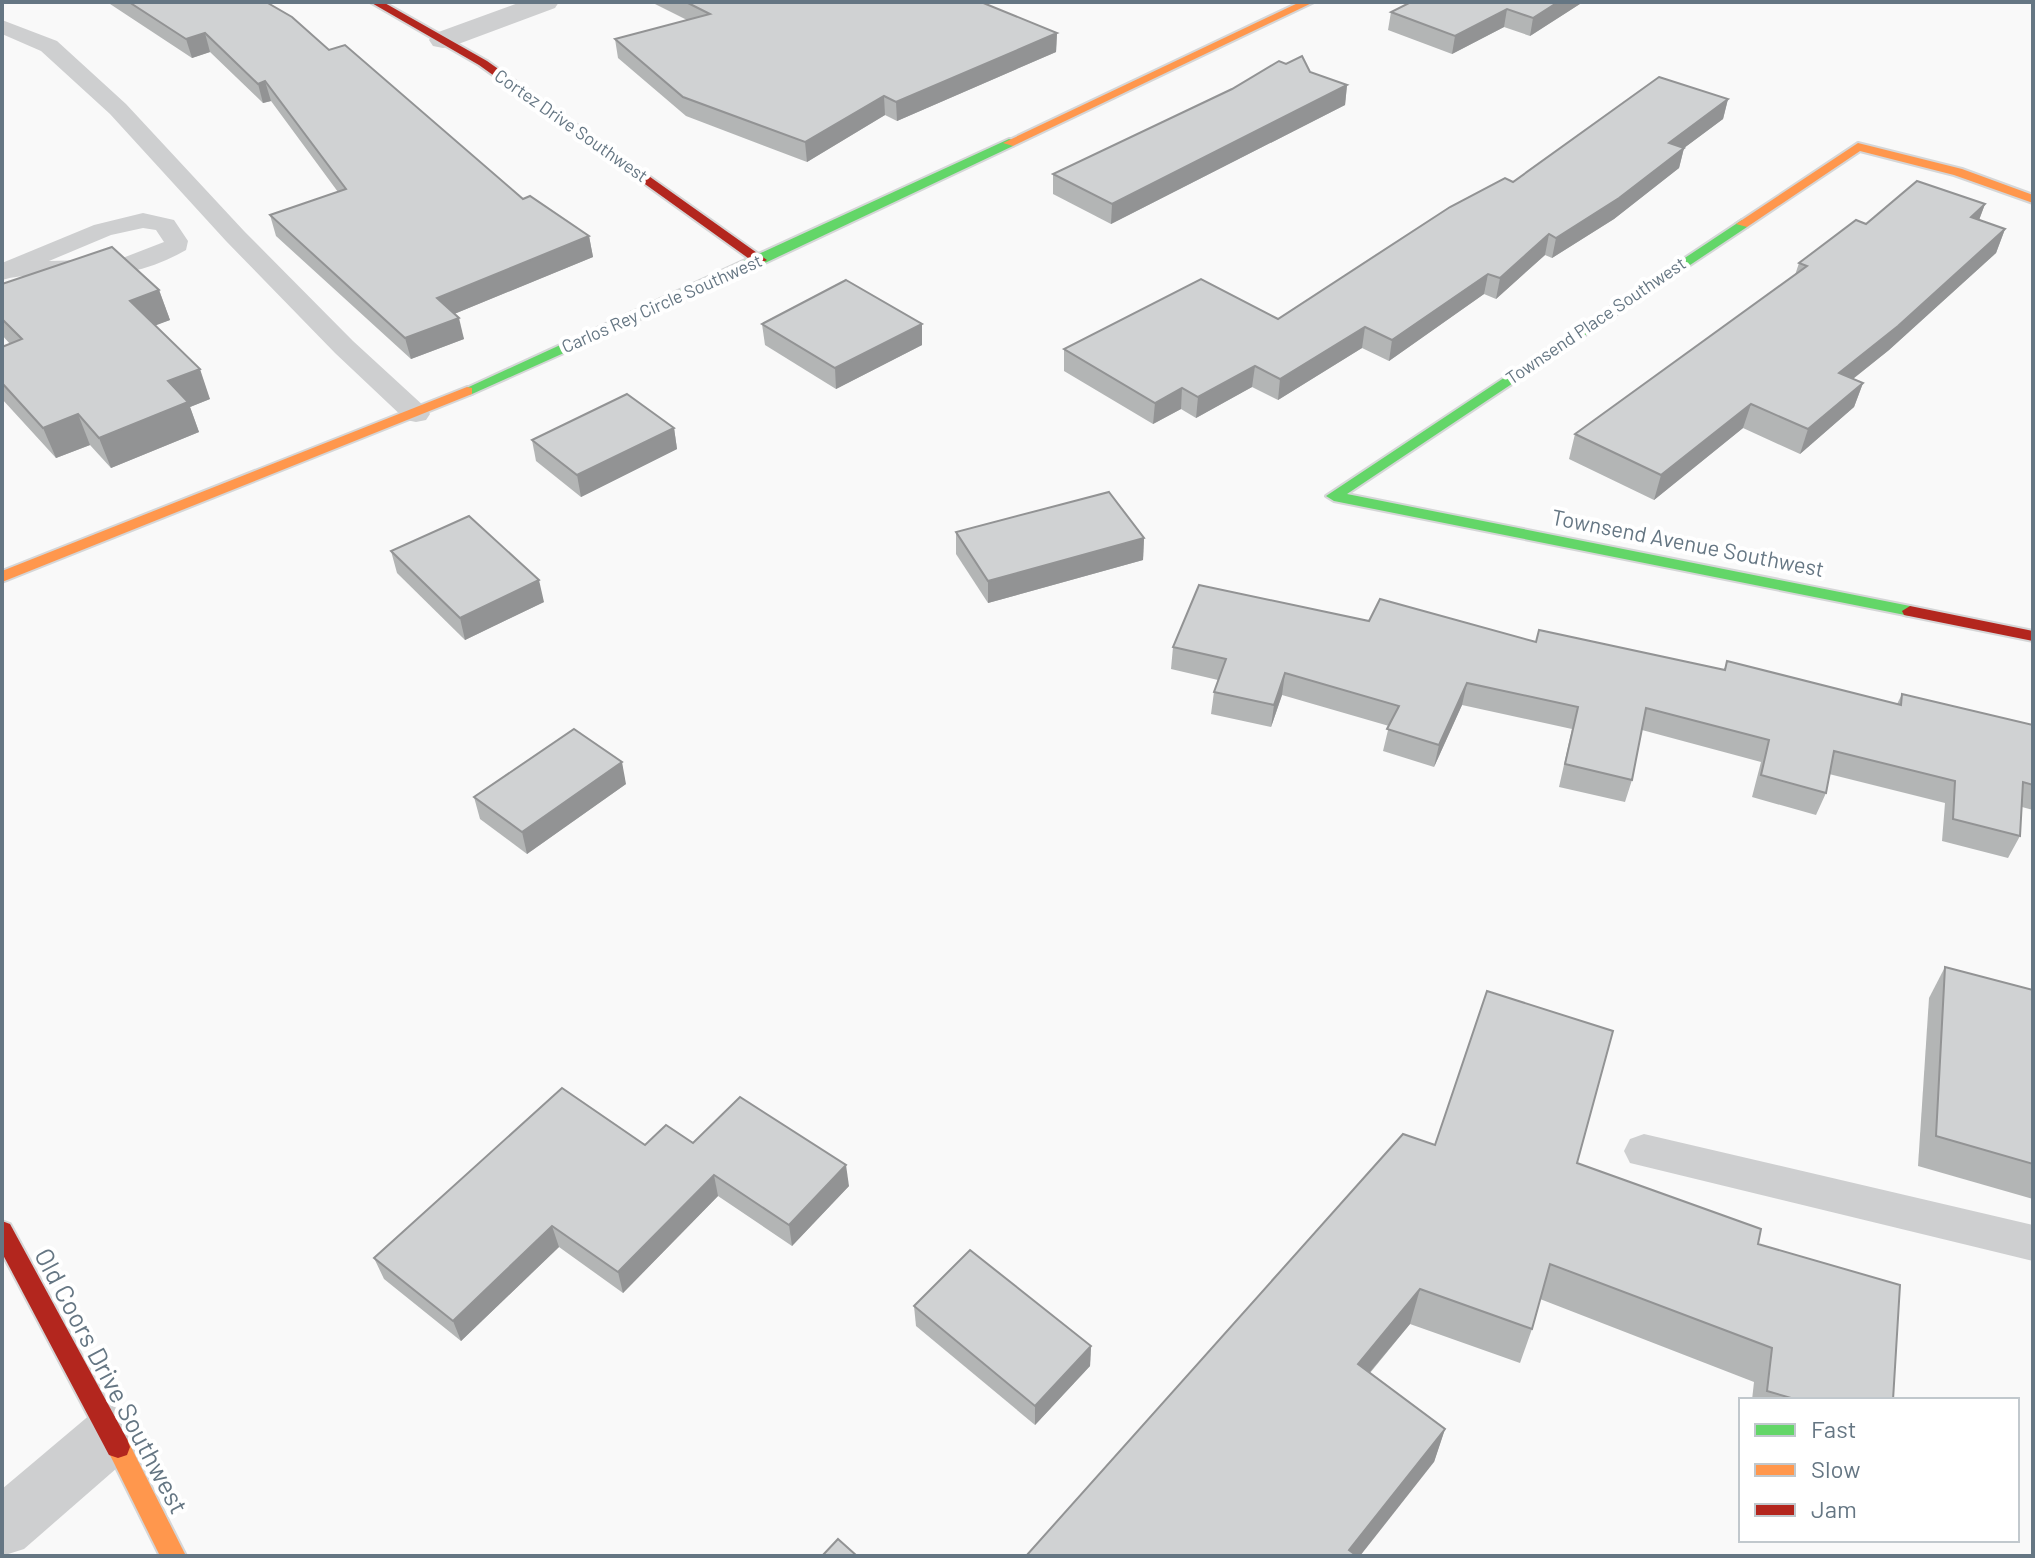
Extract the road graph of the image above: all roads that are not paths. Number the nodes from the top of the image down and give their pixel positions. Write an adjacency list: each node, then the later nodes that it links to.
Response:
1 (375, 2): 5 (street, Cortez Drive Southwest)
2 (546, 2): 5 (street)
3 (1309, 2): 7 (street, Carlos Rey Circle Southwest)
4 (2, 26): 9 (lane)
5 (443, 40): 7 (street, Cortez Drive Southwest)
6 (2033, 199): 10 (street, Townsend Place Southwest)
7 (760, 260): 9 (street, Carlos Rey Circle Southwest)
8 (9, 269): 8 (lane)
9 (416, 414): 11 (street, Carlos Rey Circle Southwest)
10 (1334, 496): 12 (street, Townsend Avenue Southwest)
11 (5, 571)
12 (2033, 636)
13 (1644, 1151): 15 (lane)
14 (2, 1231): 16 (street, Old Coors Drive Southwest)
15 (2033, 1243)
16 (112, 1434): 17 (street); 18 (street, Old Coors Drive Southwest)
17 (2, 1528)
18 (173, 1556)

